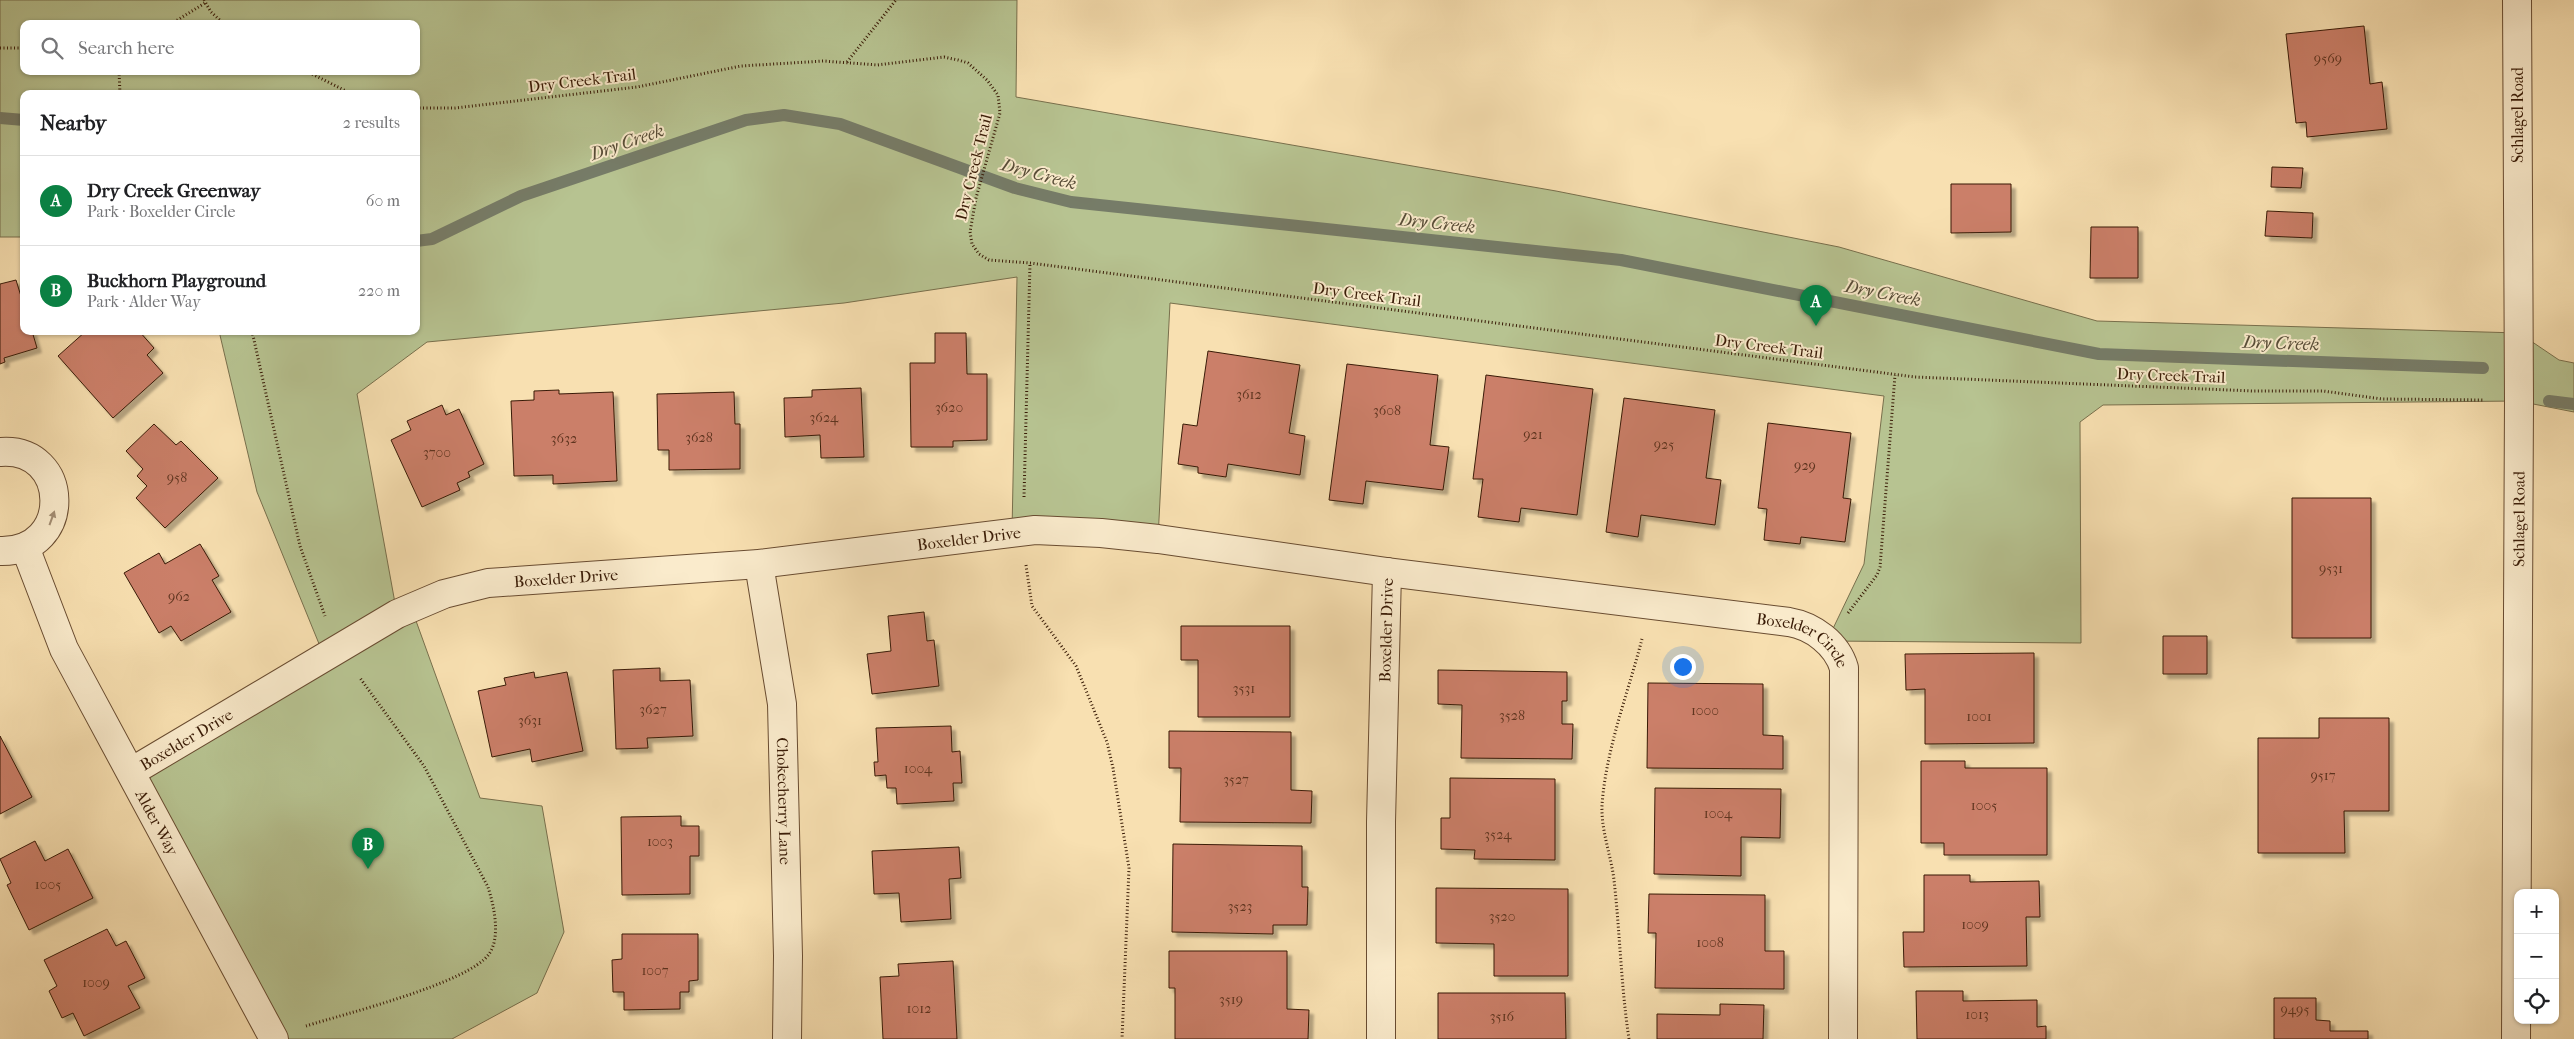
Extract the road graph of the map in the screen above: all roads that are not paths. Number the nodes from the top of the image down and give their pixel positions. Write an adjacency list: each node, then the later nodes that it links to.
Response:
1 (2517, 0): 11 (street, Schlagel Road)
2 (0, 452): 3 (street, one-way to 2)
3 (12, 549): 6 (street, Alder Way)
4 (759, 564): 5 (street, Boxelder Drive); 6 (street, Boxelder Drive); 8 (street, Chokecherry Lane)
5 (1387, 572): 9 (street, Boxelder Drive); 10 (street, Boxelder Circle)
6 (131, 772): 7 (street, Alder Way)
7 (273, 1038)
8 (788, 1039)
9 (1381, 1039)
10 (1843, 1039)
11 (2516, 1039)

